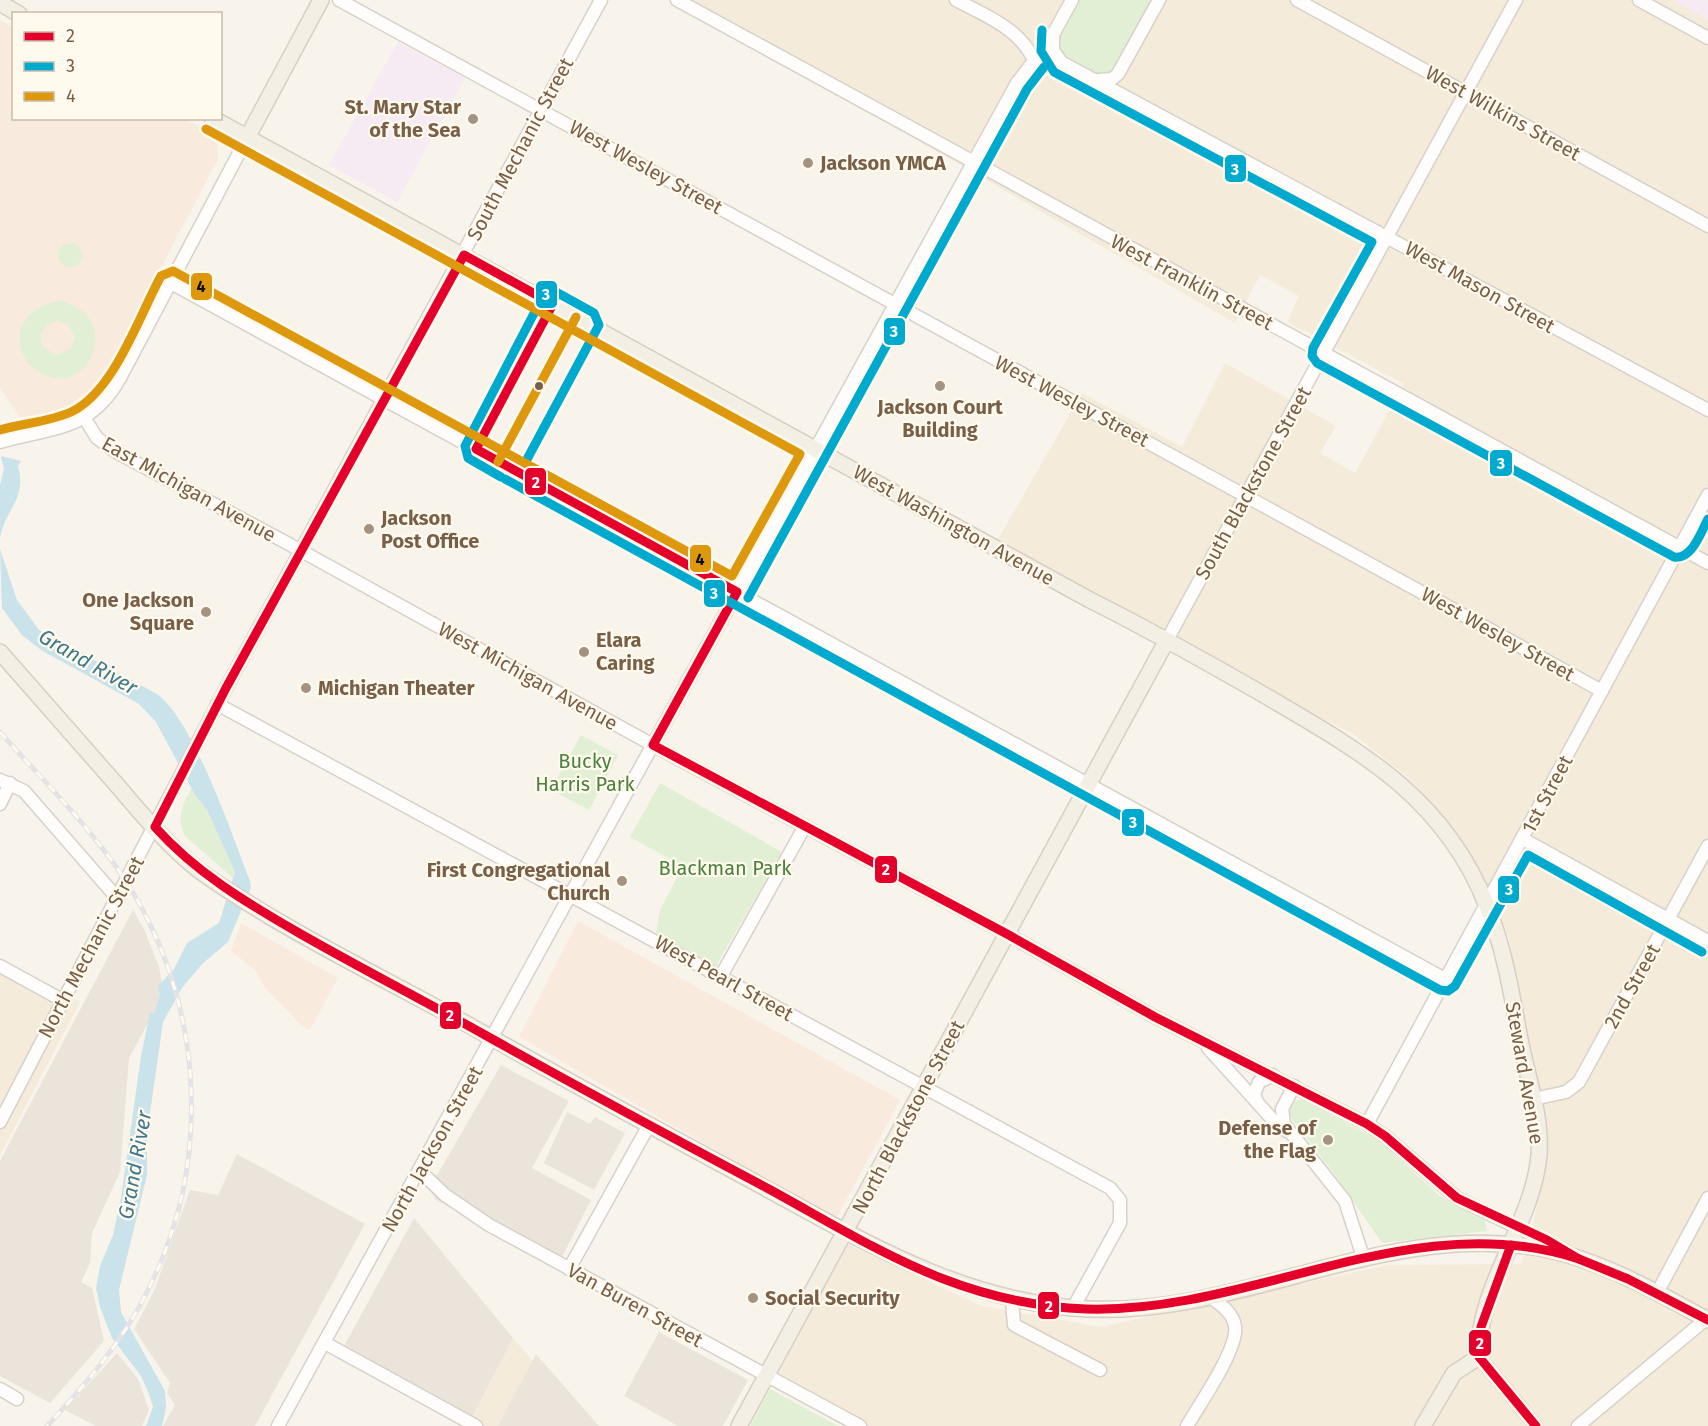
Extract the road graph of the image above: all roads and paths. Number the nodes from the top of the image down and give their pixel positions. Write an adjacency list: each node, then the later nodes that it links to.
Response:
1 (321, 0): 23 (main road)
2 (339, 0): 21 (street, West Wesley Street)
3 (601, 0): 21 (street, South Mechanic Street)
4 (677, 0): 24 (street, West Franklin Street)
5 (956, 0): 15 (street)
6 (1072, 0): 13 (street, North Jackson Street)
7 (1159, 0): 17 (street)
8 (1297, 0): 19 (street, West Wilkins Street)
9 (1516, 0): 19 (street, South Blackstone Street)
10 (1639, 0): 14 (street)
11 (0, 3): 12 (main road)
12 (16, 12)
13 (1054, 33): 15 (street, North Jackson Street); 16 (street)
14 (1708, 38)
15 (1034, 60): 16 (street, West Mason Street); 24 (street, North Jackson Street)
16 (1061, 62): 18 (street, West Mason Street)
17 (1118, 74): 18 (street); 20 (street)
18 (1097, 80): 20 (street, West Mason Street)
19 (1466, 93): 25 (street, West Wilkins Street); 26 (street, South Blackstone Street)
20 (1125, 94): 26 (street, West Mason Street)
21 (542, 110): 27 (street, South Mechanic Street); 29 (street, West Wesley Street)
22 (216, 120): 23 (main road, West Washington Avenue)
23 (247, 138): 27 (main road, West Washington Avenue); 28 (street)
24 (974, 163): 29 (street, North Jackson Street); 30 (street, West Franklin Street)
25 (1708, 226)
26 (1388, 237): 30 (street, South Blackstone Street); 32 (street, West Mason Street)
27 (464, 255): 31 (street, South Mechanic Street); 35 (main road, West Washington Avenue)
28 (171, 283): 31 (street); 33 (street)
29 (895, 305): 35 (street, North Jackson Street); 37 (street, West Wesley Street)
30 (1324, 353): 37 (street, South Blackstone Street); 38 (street, West Franklin Street)
31 (383, 399): 39 (street, South Mechanic Street); 41 (street)
32 (1708, 410)
33 (85, 419): 34 (street); 39 (street, East Michigan Avenue)
34 (0, 442)
35 (816, 449): 41 (street, North Jackson Street); 42 (main road, West Washington Avenue)
36 (1708, 495): 38 (street, 1st Street)
37 (1246, 496): 42 (street, South Blackstone Street); 44 (street, West Wesley Street)
38 (1679, 546): 40 (street, West Franklin Street); 44 (street, 1st Street)
39 (301, 551): 45 (street, North Mechanic Street); 46 (street, West Michigan Avenue)
40 (1708, 563)
41 (737, 592): 46 (street, North Jackson Street); 48 (street)
42 (1167, 640): 48 (main road, South Blackstone Street); 50 (main road, West Washington Avenue)
43 (0, 652): 52 (main road)
44 (1602, 691): 53 (street, 1st Street)
45 (218, 704): 52 (street, North Mechanic Street); 55 (street, West Pearl Street)
46 (653, 745): 51 (street, West Michigan Avenue); 55 (street, North Jackson Street)
47 (5, 782): 49 (street); 56 (street)
48 (1089, 783): 59 (main road, South Blackstone Street); 63 (street)
49 (0, 804)
50 (1431, 815): 57 (main road, Steward Avenue)
51 (805, 826): 59 (street, West Michigan Avenue); 62 (street)
52 (155, 827): 56 (street, North Mechanic Street); 65 (main road)
53 (1523, 839): 57 (street, 1st Street); 58 (street)
54 (1708, 846): 58 (street, 2nd Street)
55 (571, 895): 62 (street, West Pearl Street); 65 (street, North Jackson Street)
56 (118, 899): 64 (street, North Mechanic Street)
57 (1487, 904): 63 (street, 1st Street); 70 (main road, Steward Avenue)
58 (1668, 919): 60 (street); 70 (street, 2nd Street)
59 (1007, 934): 66 (street, West Michigan Avenue); 69 (main road, North Blackstone Street)
60 (1708, 941)
61 (0, 966): 64 (street)
62 (721, 976): 69 (street, West Pearl Street)
63 (1445, 979): 73 (street, 1st Street)
64 (62, 999): 72 (street, North Mechanic Street)
65 (493, 1039): 74 (main road); 76 (street, North Jackson Street)
66 (1198, 1039): 67 (street, West Michigan Avenue); 71 (street, West Michigan Avenue)
67 (1273, 1075): 68 (street, West Michigan Avenue); 71 (street)
68 (1294, 1086): 73 (street, West Michigan Avenue); 75 (street)
69 (924, 1087): 79 (main road, North Blackstone Street); 87 (street, West Pearl Street)
70 (1533, 1099): 78 (main road, Steward Avenue)
71 (1258, 1103): 75 (street, West Michigan Avenue)
72 (0, 1122)
73 (1367, 1124): 78 (street, West Michigan Avenue)
74 (649, 1125): 79 (main road); 83 (street)
75 (1288, 1132): 81 (street, West Michigan Avenue)
76 (419, 1170): 83 (street, Van Buren Street); 89 (street, North Jackson Street)
77 (1708, 1198): 84 (street)
78 (1519, 1226): 80 (main road, Steward Avenue); 82 (street, West Michigan Avenue)
79 (845, 1232): 86 (main road); 92 (main road, North Blackstone Street)
80 (1511, 1245): 81 (main road); 82 (main road); 90 (main road, Steward Avenue)
81 (1362, 1257): 85 (main road)
82 (1579, 1259): 84 (main road)
83 (569, 1269): 92 (street, Van Buren Street)
84 (1657, 1293): 88 (main road)
85 (1212, 1298): 87 (main road); 99 (street)
86 (1012, 1300): 87 (main road); 91 (street)
87 (1073, 1308)
88 (1707, 1320): 102 (street)
89 (325, 1343): 95 (street, North Jackson Street); 96 (street)
90 (1479, 1357): 100 (main road); 101 (street)
91 (1100, 1370)
92 (767, 1376): 97 (main road, North Blackstone Street); 98 (street, Van Buren Street)
93 (0, 1389): 94 (street)
94 (17, 1399)
95 (278, 1426)
96 (476, 1426)
97 (739, 1426)
98 (860, 1426)
99 (1187, 1426)
100 (1423, 1426)
101 (1536, 1426)
102 (1578, 1426)

